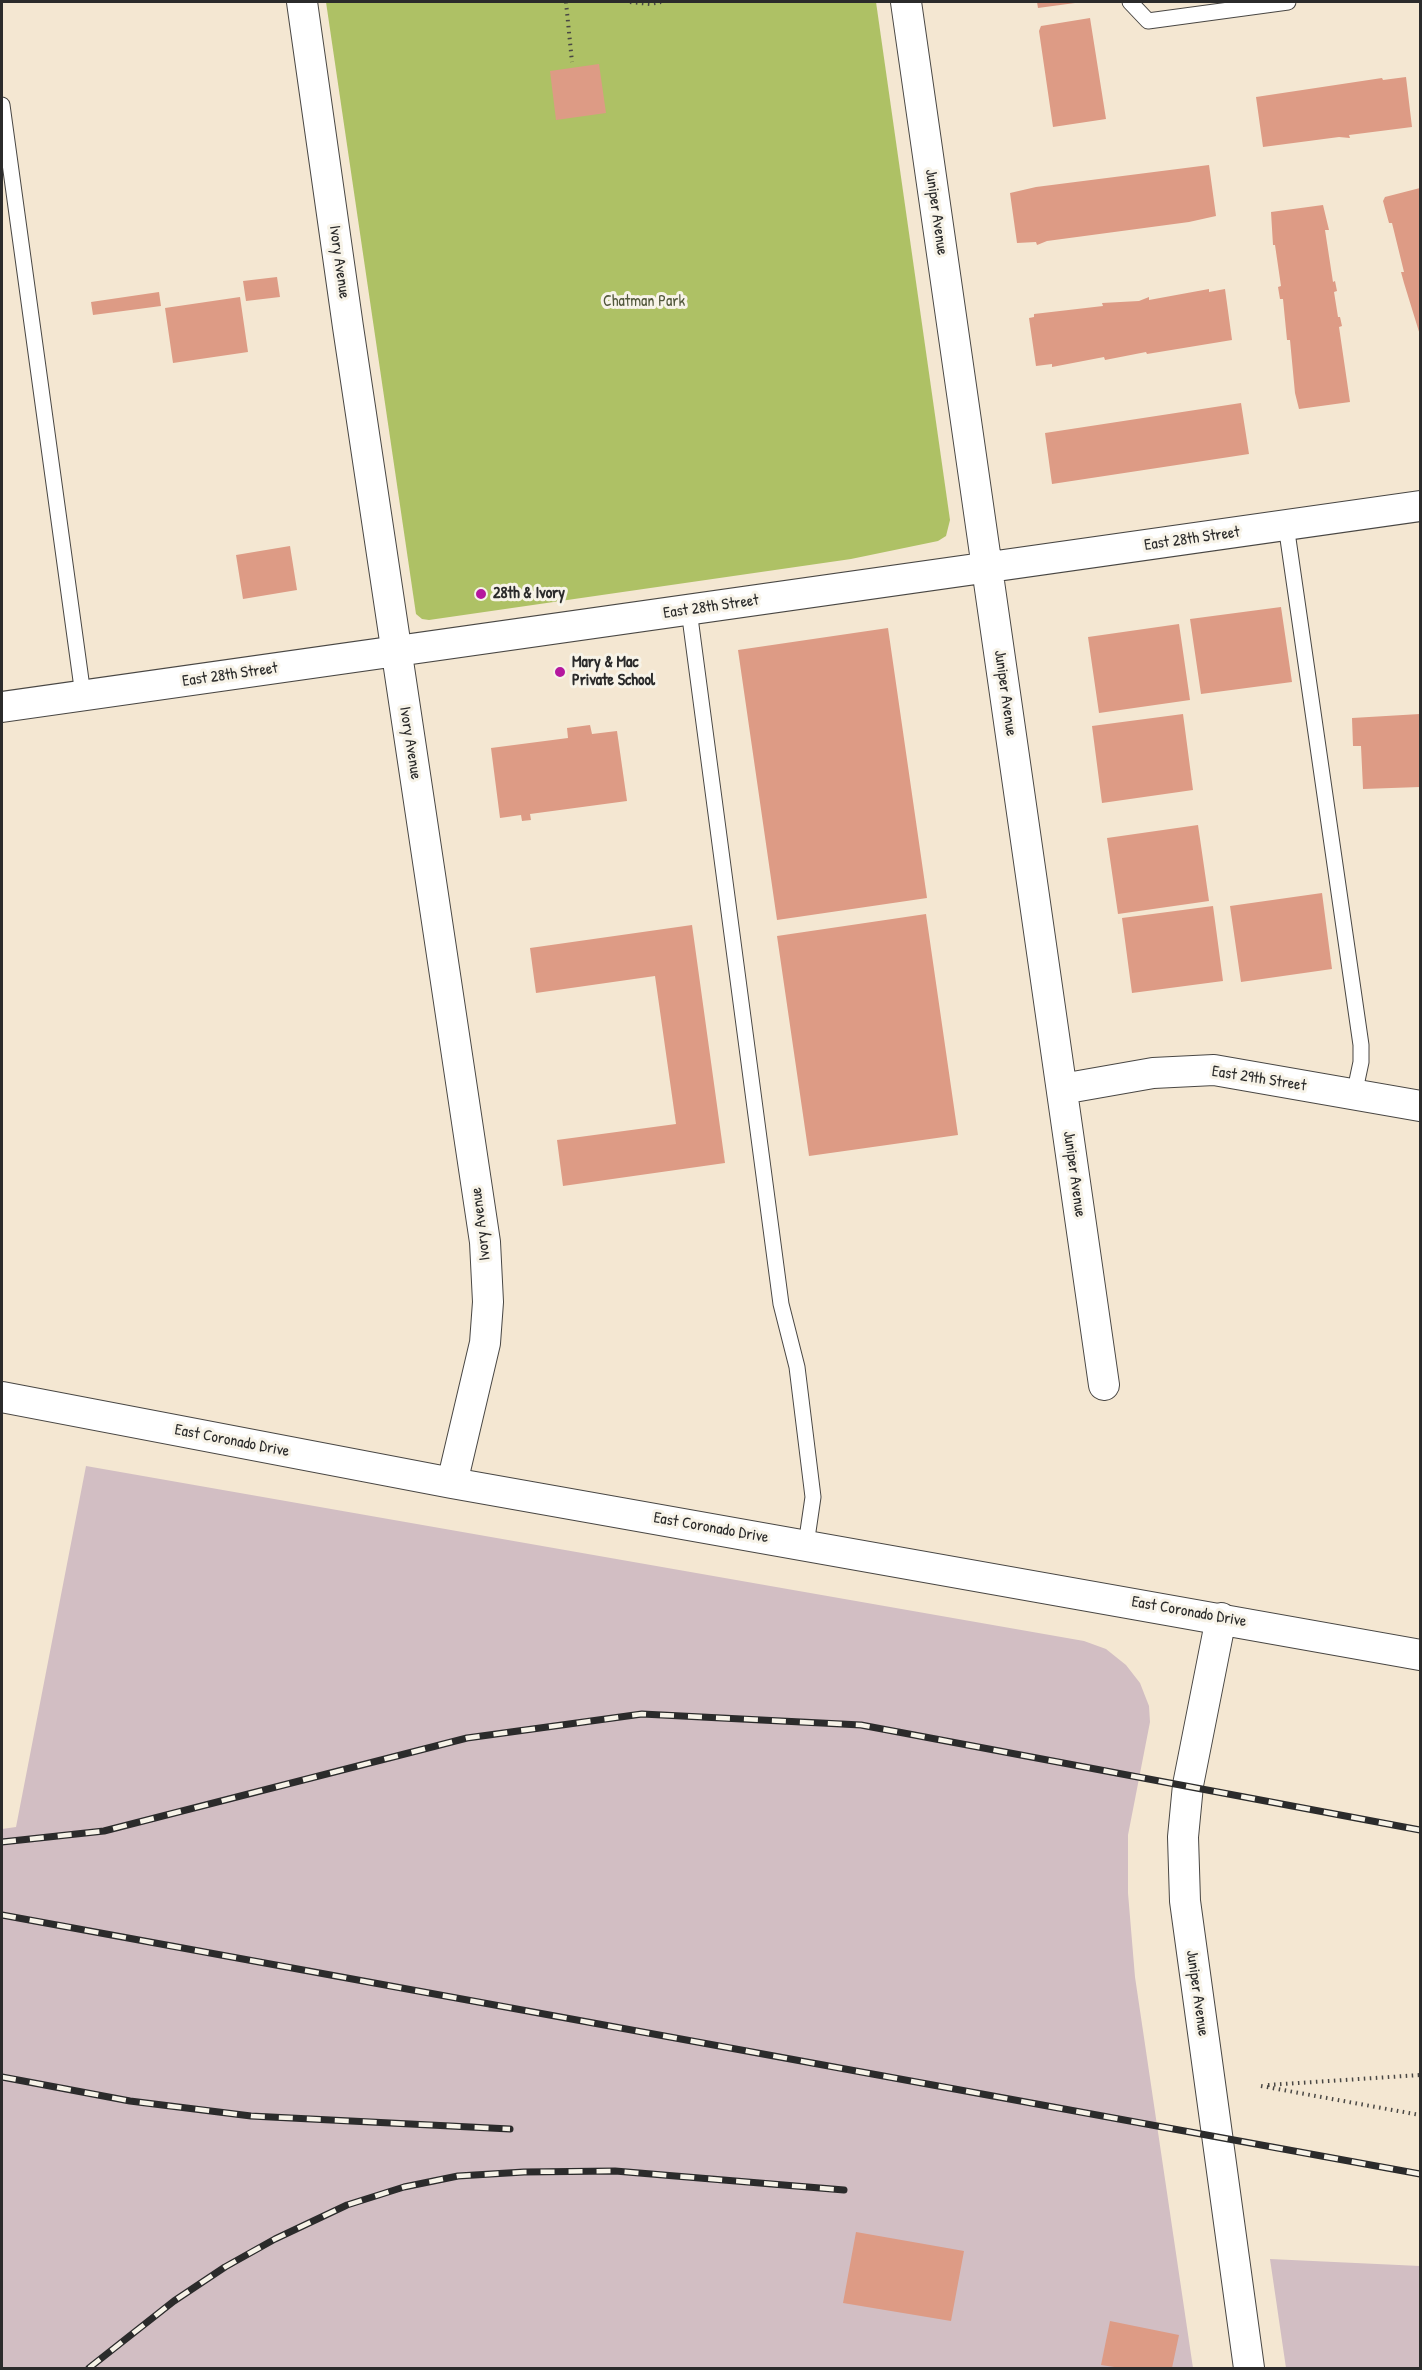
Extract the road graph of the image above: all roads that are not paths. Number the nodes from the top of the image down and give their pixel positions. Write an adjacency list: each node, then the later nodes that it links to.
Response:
1 (302, 2): 10 (street, Ivory Avenue)
2 (906, 2): 8 (street, Juniper Avenue)
3 (1130, 2): 4 (lane)
4 (1288, 2)
5 (2, 105): 11 (lane)
6 (1420, 506): 7 (street, East 28th Street)
7 (1286, 525): 8 (street, East 28th Street); 14 (lane)
8 (987, 568): 9 (street, East 28th Street); 13 (street, Juniper Avenue)
9 (689, 610): 10 (street, East 28th Street); 19 (lane)
10 (396, 651): 11 (street, East 28th Street); 18 (street, Ivory Avenue)
11 (83, 695): 12 (street, East 28th Street)
12 (2, 707)
13 (1062, 1089): 14 (street, East 29th Street); 16 (street, Juniper Avenue)
14 (1354, 1095): 15 (street, East 29th Street)
15 (1420, 1107)
16 (1104, 1385)
17 (2, 1397): 18 (street, East Coronado Drive)
18 (452, 1482): 19 (street, East Coronado Drive)
19 (806, 1545): 20 (street, East Coronado Drive)
20 (1221, 1618): 21 (street, East Coronado Drive); 22 (street, Juniper Avenue)
21 (1420, 1655)
22 (1249, 2368)

